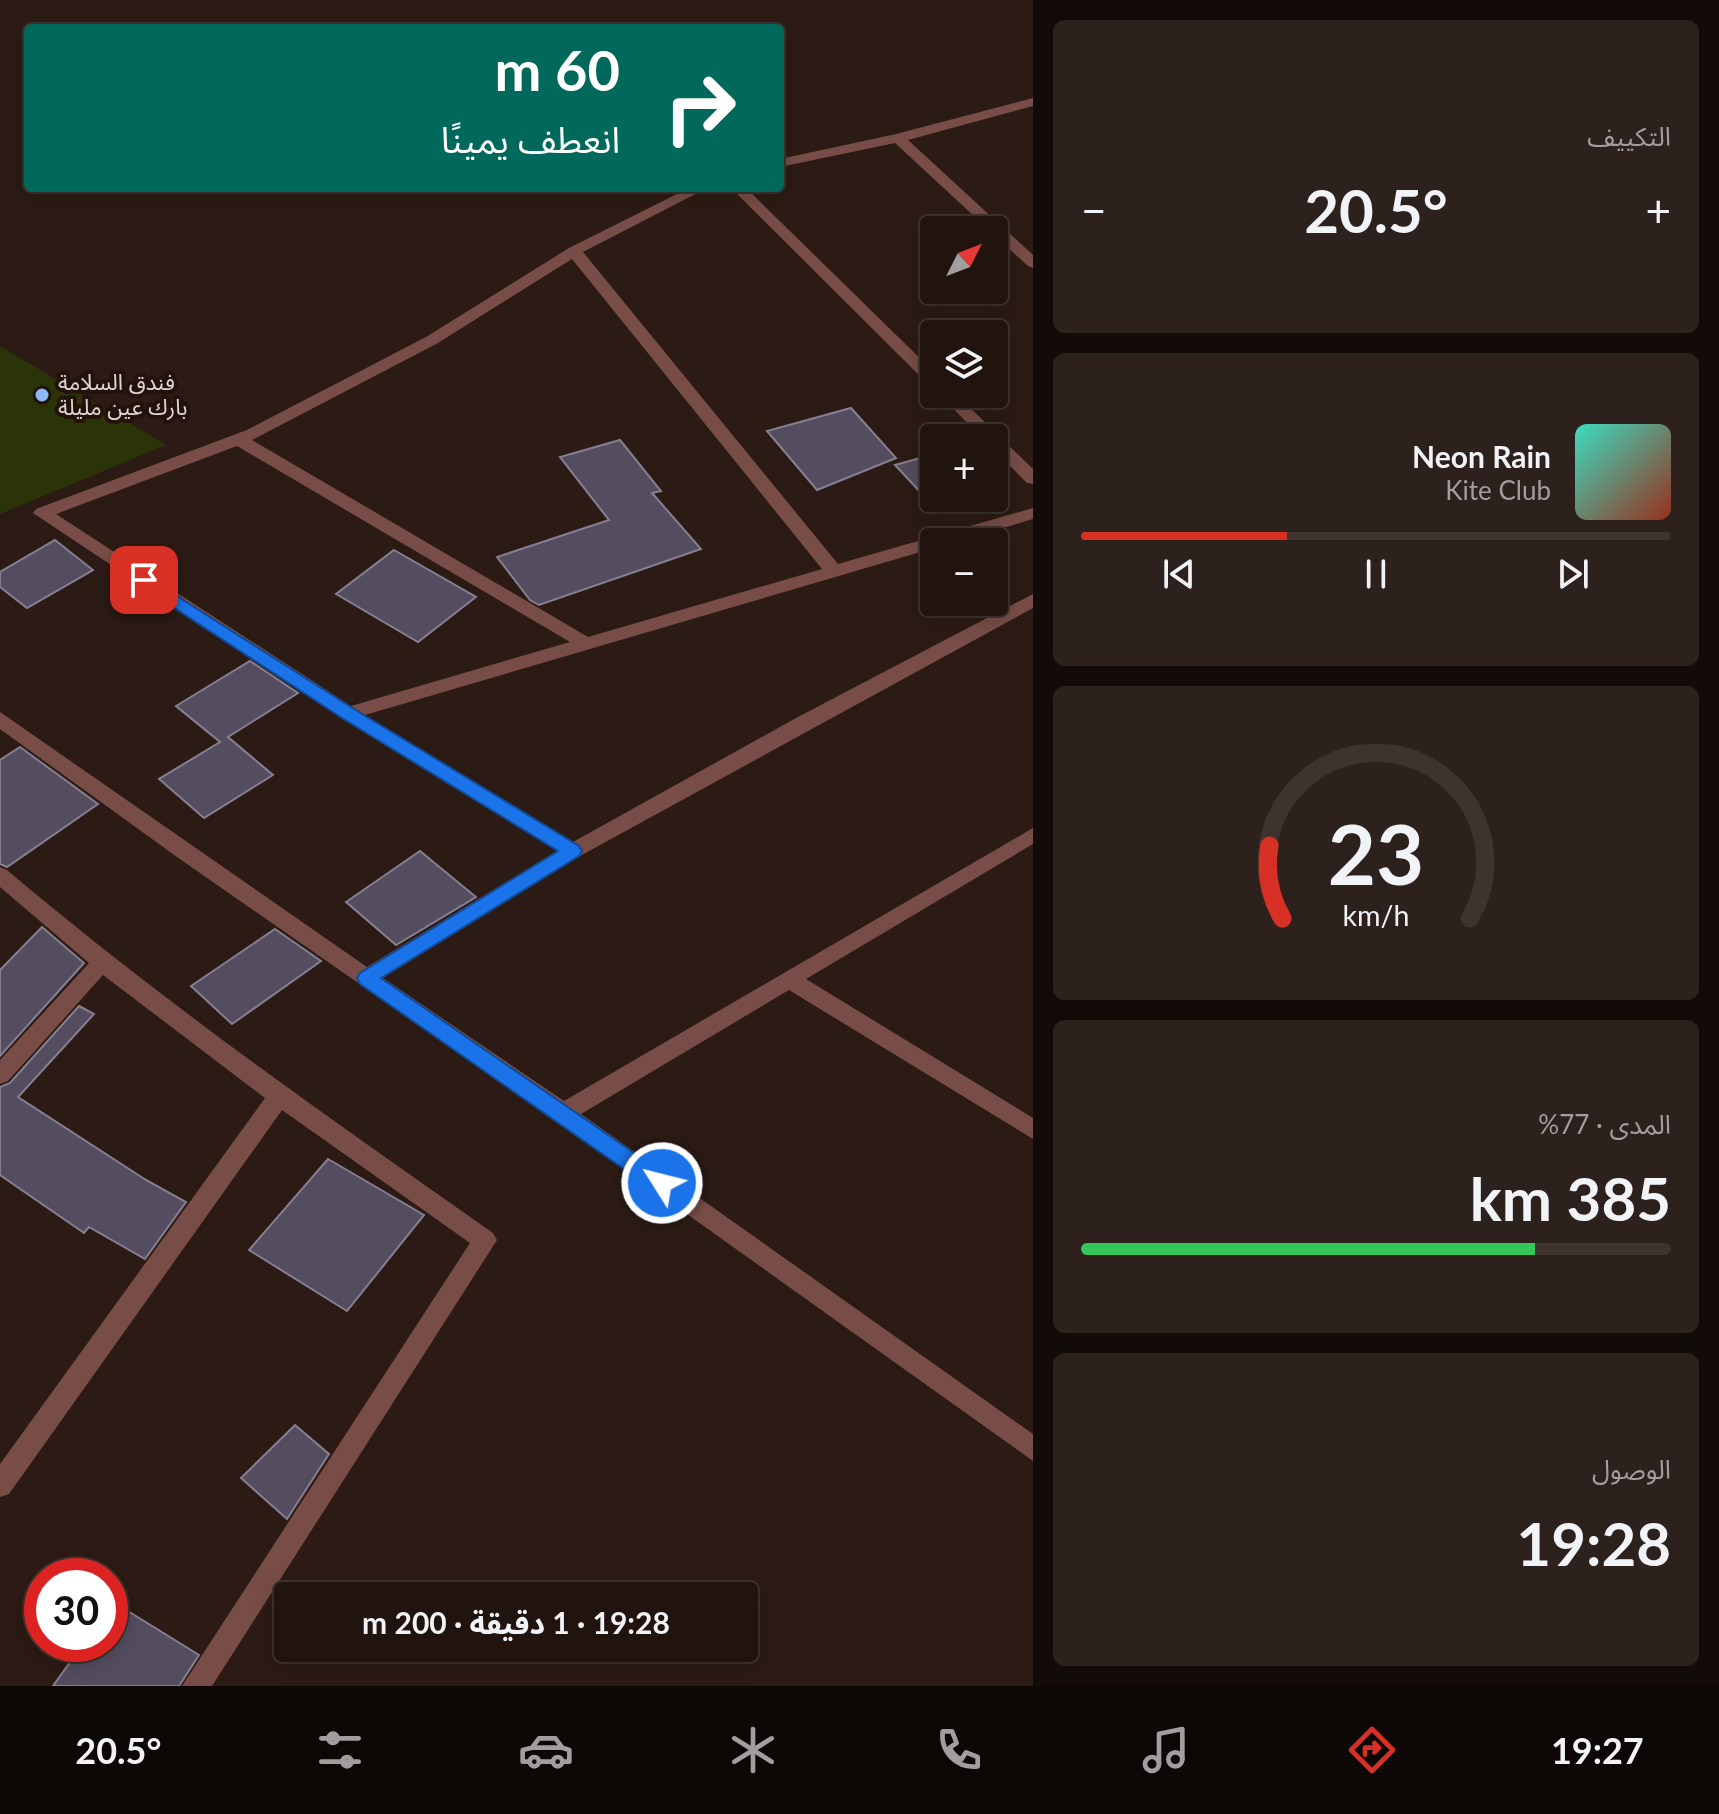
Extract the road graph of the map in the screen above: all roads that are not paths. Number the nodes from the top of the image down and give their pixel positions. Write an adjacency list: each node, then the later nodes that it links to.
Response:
1 (1033, 102): 2 (street)
2 (898, 138): 3 (street); 7 (street)
3 (784, 162)
4 (692, 192): 6 (street)
5 (742, 192): 8 (street)
6 (574, 251): 11 (street); 17 (street)
7 (1033, 263)
8 (920, 367)
9 (961, 408): 10 (street)
10 (978, 424)
11 (238, 439): 19 (street); 20 (street)
12 (1008, 454): 13 (street)
13 (1033, 479)
14 (1033, 513): 15 (street)
15 (982, 528)
16 (920, 546): 17 (street)
17 (834, 571): 19 (street)
18 (1033, 600): 23 (street)
19 (587, 644): 20 (street)
20 (348, 713): 23 (street)
21 (0, 719): 26 (street)
22 (1033, 835): 27 (street)
23 (573, 851): 26 (street)
24 (0, 875): 25 (street)
25 (102, 962): 28 (street); 29 (street)
26 (366, 978): 30 (street)
27 (789, 979): 30 (street); 31 (street)
28 (0, 1075)
29 (279, 1096): 33 (street); 34 (street)
30 (563, 1113): 32 (street)
31 (1028, 1121)
32 (1033, 1449)
33 (0, 1485)
34 (196, 1686)

